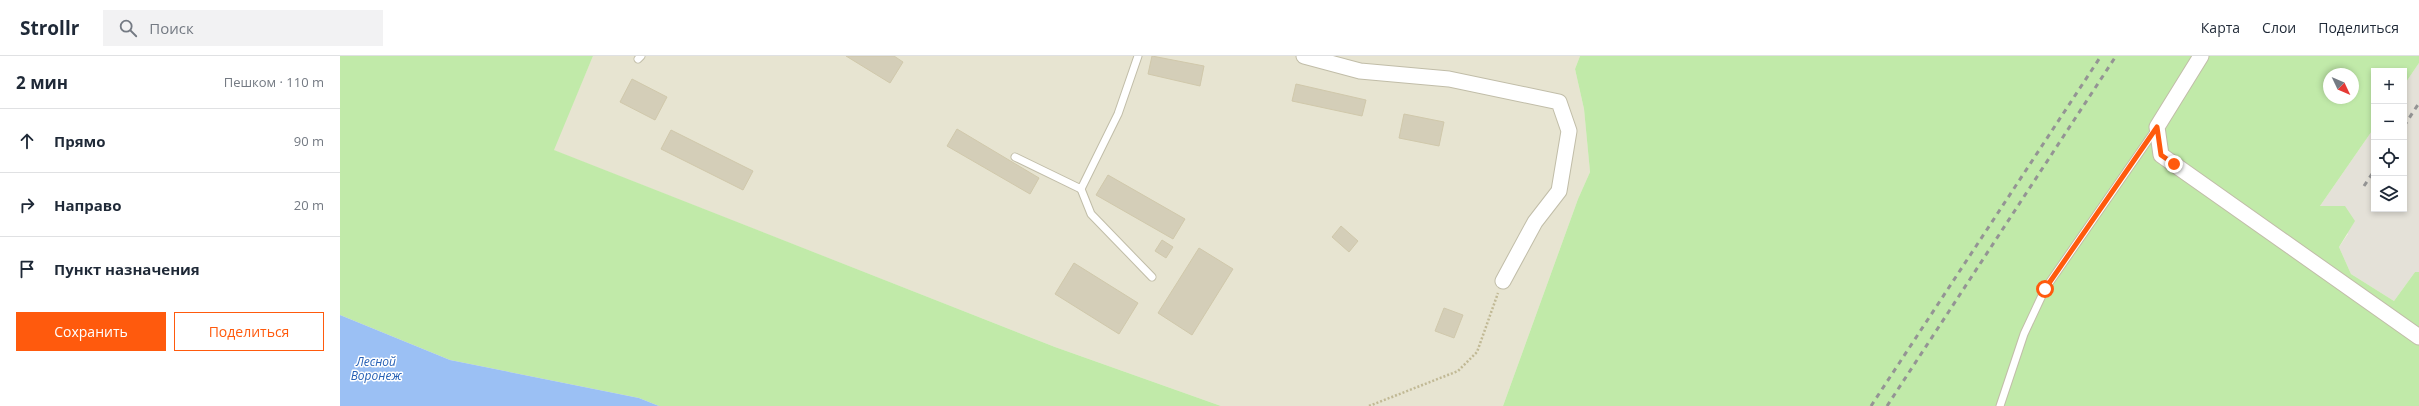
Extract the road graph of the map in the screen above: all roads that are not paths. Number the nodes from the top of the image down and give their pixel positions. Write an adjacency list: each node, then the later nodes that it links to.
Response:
1 (1138, 56): 6 (lane)
2 (1304, 56): 8 (street)
3 (2201, 56): 4 (street)
4 (2157, 127): 9 (street); 10 (lane)
5 (1015, 157): 6 (lane)
6 (1080, 189): 7 (lane)
7 (1152, 277)
8 (1503, 281)
9 (2419, 337)
10 (2000, 406)

